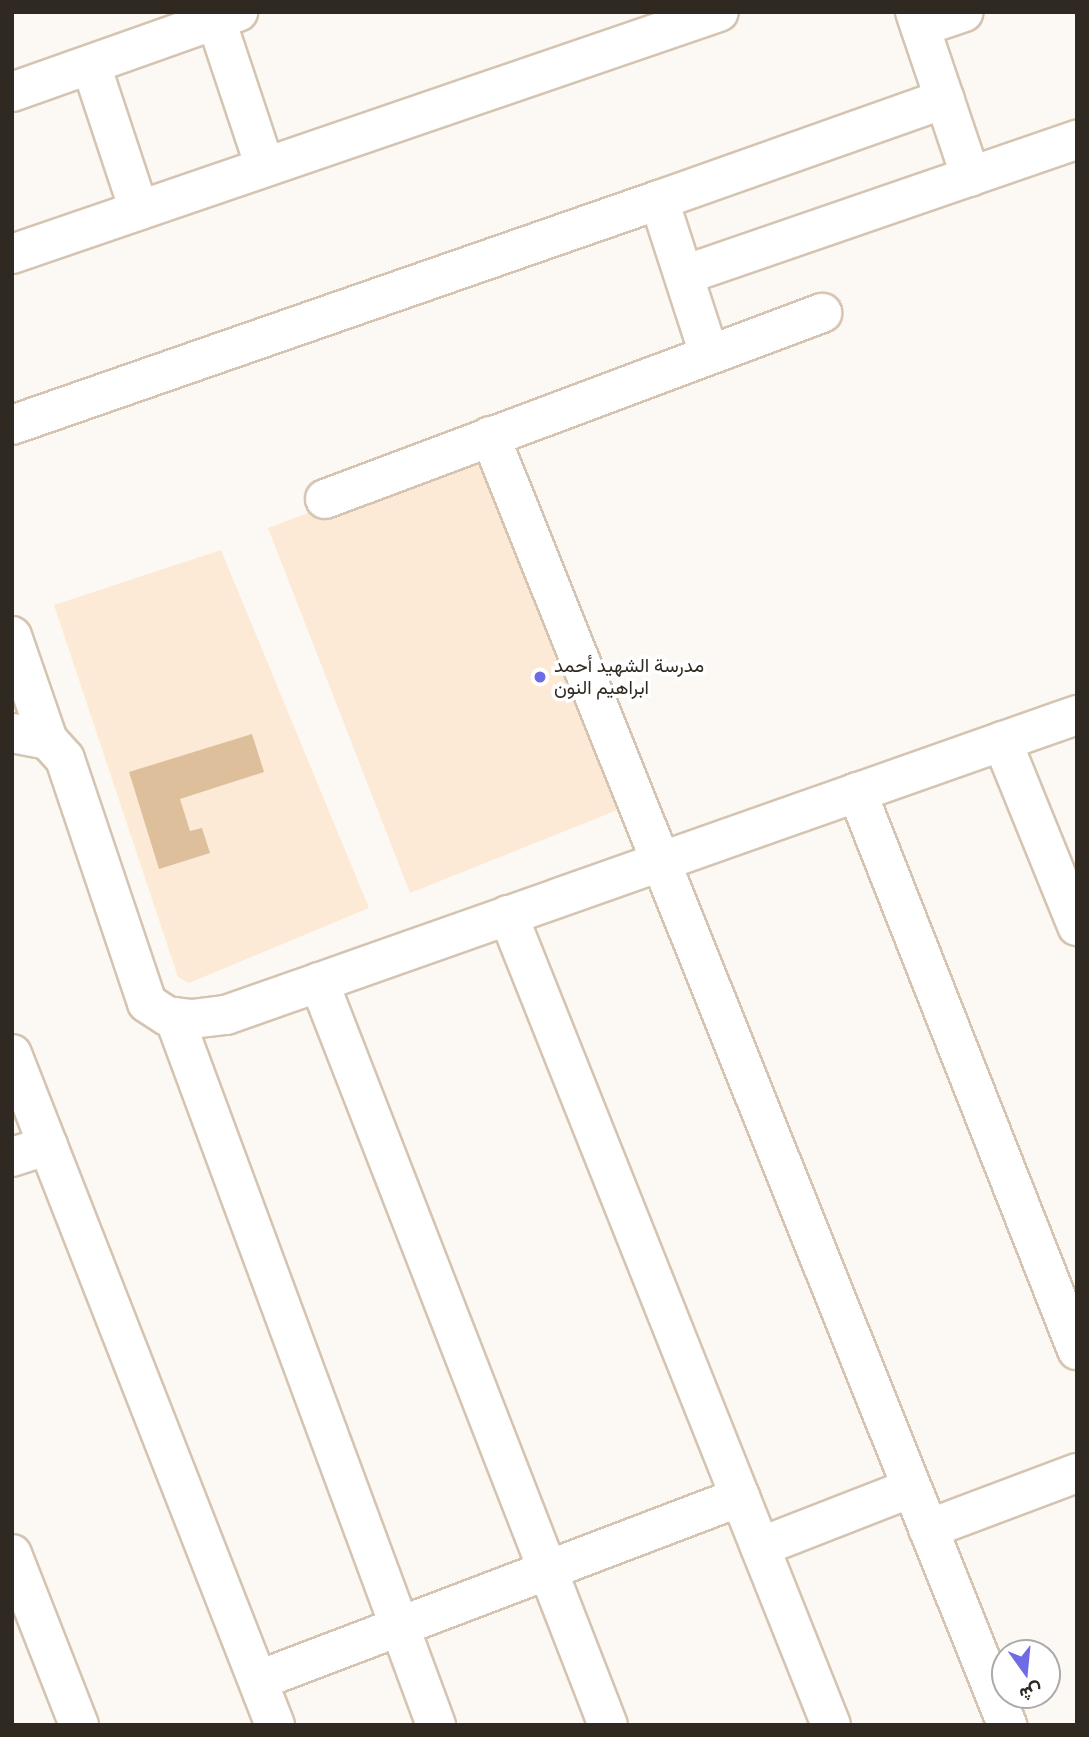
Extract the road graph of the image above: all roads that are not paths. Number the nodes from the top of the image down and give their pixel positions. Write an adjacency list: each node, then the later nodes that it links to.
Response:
1 (719, 12): 9 (street)
2 (964, 12): 4 (street)
3 (227, 15): 5 (street); 9 (street)
4 (918, 20): 7 (street)
5 (91, 65): 6 (street); 12 (street)
6 (12, 92)
7 (945, 99): 10 (street); 11 (street)
8 (1077, 140): 10 (street)
9 (265, 167): 12 (street)
10 (971, 177): 14 (street)
11 (659, 200): 14 (street); 17 (street)
12 (139, 211): 13 (street)
13 (12, 254)
14 (684, 275): 16 (street)
15 (822, 313): 16 (street)
16 (709, 354): 18 (street)
17 (12, 425)
18 (490, 436): 19 (street); 25 (street)
19 (325, 499)
20 (12, 636): 22 (street)
21 (1077, 715): 23 (street)
22 (30, 736): 29 (street)
23 (1002, 741): 24 (street); 27 (street)
24 (857, 792): 25 (street); 33 (street)
25 (660, 860): 26 (street); 35 (street)
26 (508, 915): 28 (street); 36 (street)
27 (1077, 926)
28 (319, 982): 29 (street); 40 (street)
29 (174, 1017): 41 (street)
30 (12, 1054): 31 (street)
31 (48, 1144): 32 (street); 42 (street)
32 (12, 1157)
33 (1077, 1350)
34 (1077, 1473): 37 (street)
35 (911, 1488): 37 (street); 38 (street)
36 (740, 1497): 38 (street); 40 (street)
37 (928, 1529): 48 (street)
38 (760, 1547): 47 (street)
39 (12, 1554): 43 (street)
40 (549, 1569): 41 (street); 46 (street)
41 (398, 1627): 42 (street); 45 (street)
42 (259, 1680): 44 (street)
43 (79, 1725)
44 (275, 1725)
45 (436, 1725)
46 (608, 1725)
47 (831, 1725)
48 (1007, 1725)

